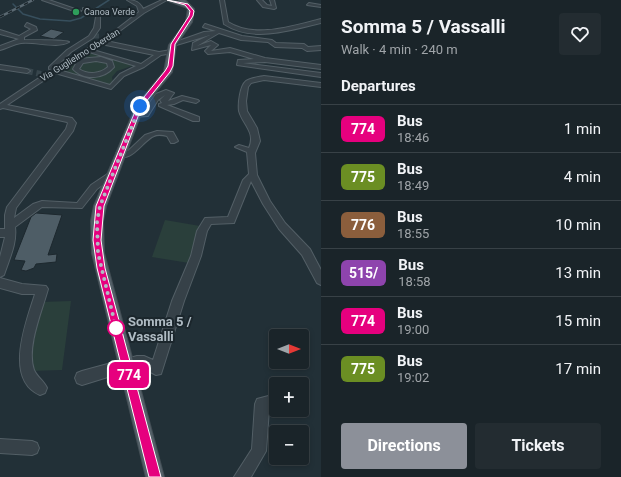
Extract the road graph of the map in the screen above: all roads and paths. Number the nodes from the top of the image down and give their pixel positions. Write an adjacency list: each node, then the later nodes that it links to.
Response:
1 (44, 0): 12 (street)
2 (129, 0): 13 (street)
3 (165, 0): 13 (street, Via Guglielmo Oberdan)
4 (173, 0): 8 (main road)
5 (222, 0): 14 (street)
6 (259, 0): 7 (street)
7 (272, 0)
8 (184, 2): 27 (main road)
9 (309, 4): 10 (street)
10 (321, 6)
11 (85, 9): 24 (street)
12 (78, 11)
13 (142, 12): 19 (street, Via Guglielmo Oberdan)
14 (321, 21)
15 (27, 25): 20 (street)
16 (0, 32): 20 (street)
17 (216, 33): 21 (street); 25 (street); 33 (street)
18 (101, 36): 19 (street)
19 (110, 37): 29 (street, Via Guglielmo Oberdan)
20 (21, 39): 22 (street); 26 (street)
21 (185, 40): 27 (street); 28 (street)
22 (66, 42)
23 (106, 43): 30 (street)
24 (78, 45): 29 (street); 44 (street)
25 (262, 47)
26 (0, 48)
27 (172, 48): 30 (street); 52 (main road)
28 (321, 48)
29 (90, 49): 31 (street); 32 (street, Via Guglielmo Oberdan)
30 (159, 54): 36 (street)
31 (101, 56): 34 (street); 35 (street); 36 (street)
32 (72, 60): 34 (street); 41 (street, Via Guglielmo Oberdan)
33 (265, 60): 38 (street); 45 (street)
34 (80, 62): 43 (street)
35 (111, 66): 39 (street); 40 (street)
36 (142, 66): 40 (street)
37 (0, 67): 42 (street)
38 (321, 67)
39 (99, 69): 43 (street); 47 (street)
40 (132, 70): 47 (street)
41 (54, 71): 44 (street, Via Guglielmo Oberdan); 46 (street)
42 (27, 72)
43 (81, 73): 46 (street)
44 (44, 74): 51 (street, Via Guglielmo Oberdan)
45 (321, 75)
46 (75, 77): 47 (street)
47 (115, 83)
48 (321, 84): 56 (street)
49 (196, 101): 52 (street)
50 (158, 103): 53 (street)
51 (1, 106): 60 (street)
52 (136, 114): 57 (main road)
53 (196, 119)
54 (174, 141): 57 (street)
55 (239, 147): 56 (street)
56 (252, 151): 59 (street)
57 (120, 154): 58 (main road)
58 (112, 174): 60 (street); 65 (main road)
59 (252, 175): 63 (street); 65 (street)
60 (11, 228): 61 (street); 62 (street)
61 (0, 232)
62 (0, 272)
63 (321, 280)
64 (0, 283): 67 (street)
65 (126, 364): 66 (street); 71 (main road)
66 (82, 378)
67 (40, 388)
68 (269, 402): 72 (street)
69 (0, 446): 70 (street)
70 (32, 448)
71 (155, 477)
72 (242, 477)

